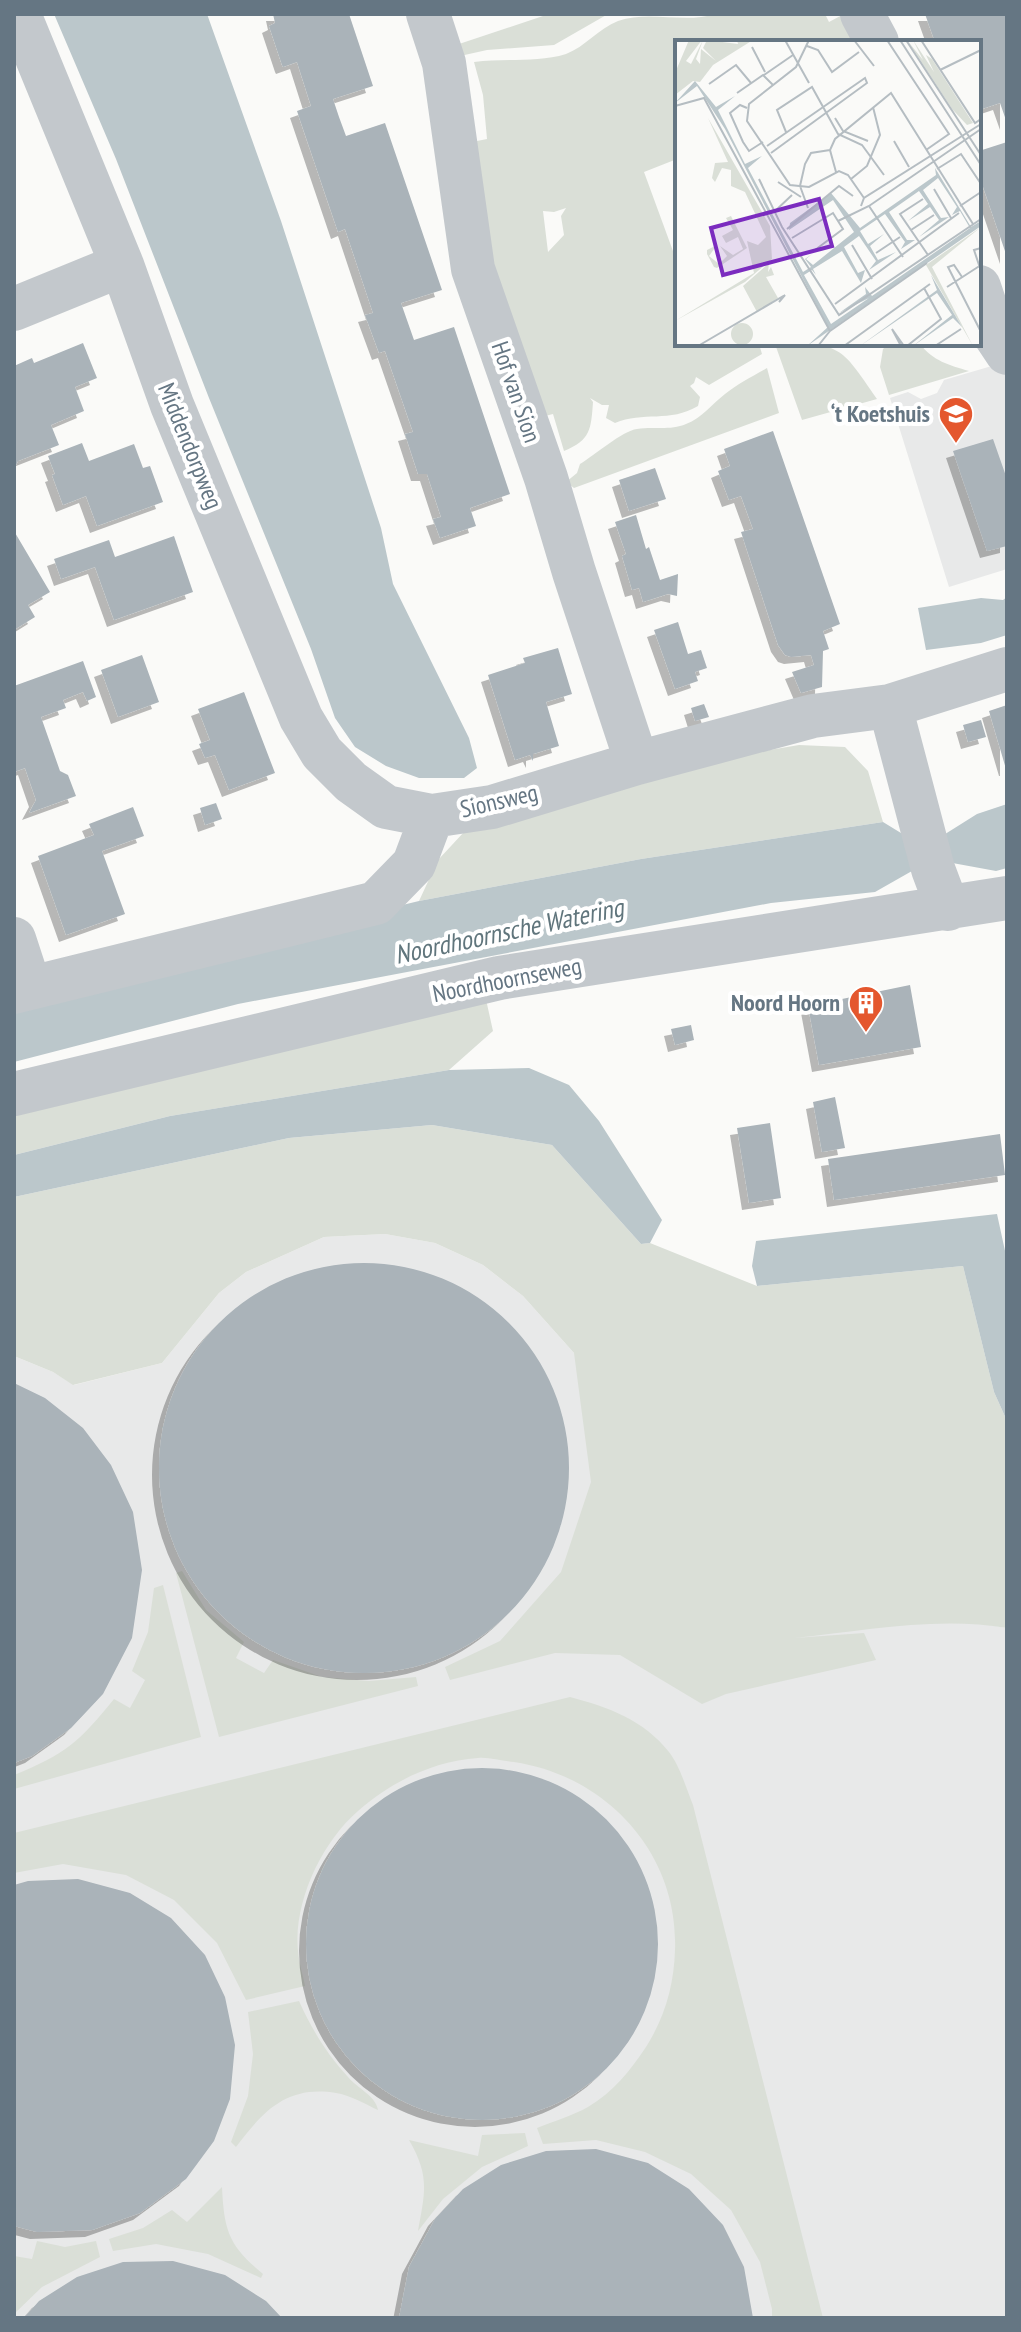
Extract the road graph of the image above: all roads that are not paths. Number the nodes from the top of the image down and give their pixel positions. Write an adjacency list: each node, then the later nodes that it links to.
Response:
1 (19, 14): 5 (street, Middendorpweg)
2 (428, 14): 11 (street, Hof van Sion)
3 (862, 14): 4 (street)
4 (876, 40)
5 (122, 265): 7 (street); 12 (street, Middendorpweg)
6 (981, 293): 8 (street)
7 (14, 309)
8 (1007, 353)
9 (1007, 669): 10 (street, Sionsweg)
10 (890, 706): 11 (street, Sionsweg); 13 (street)
11 (637, 763): 12 (street, Sionsweg)
12 (432, 816): 16 (street, Sionsweg)
13 (936, 871): 14 (street, Noordhoornseweg); 17 (street, Noordhoornseweg)
14 (1007, 898)
15 (14, 939): 16 (street)
16 (22, 990)
17 (14, 1094)

